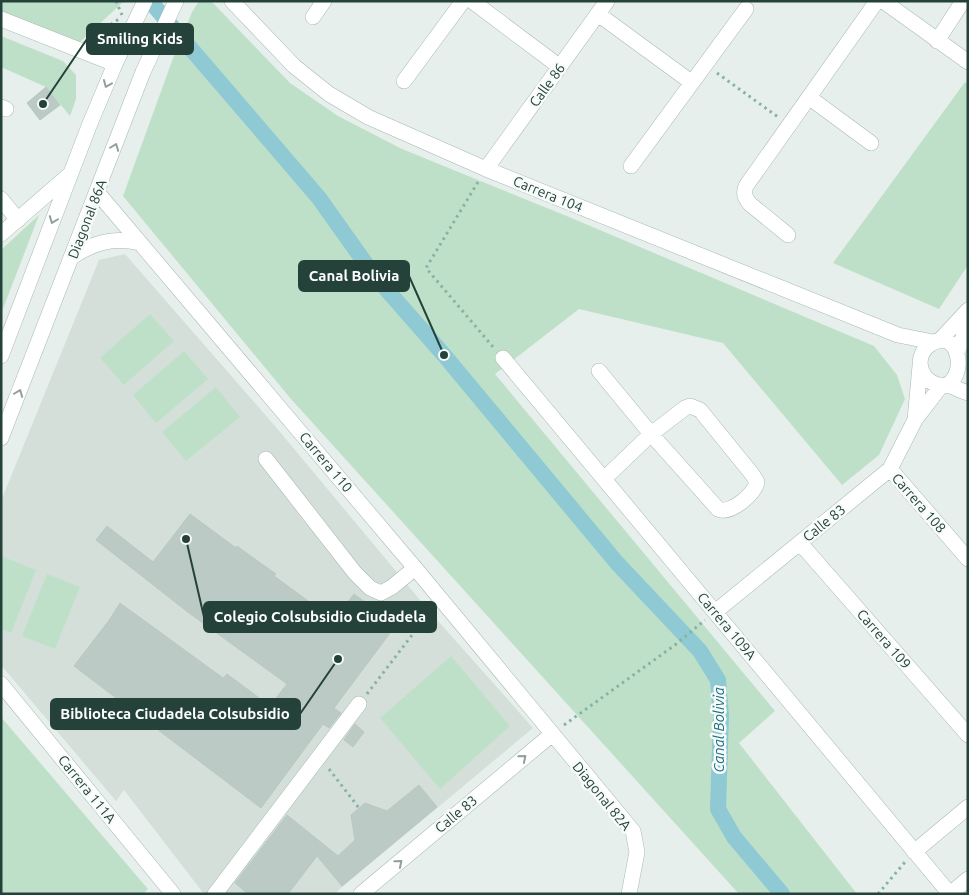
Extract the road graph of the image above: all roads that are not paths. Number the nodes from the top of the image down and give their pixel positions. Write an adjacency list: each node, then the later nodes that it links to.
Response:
1 (145, 1): 16 (street)
2 (232, 1): 23 (street, Carrera 104)
3 (324, 1): 12 (street)
4 (463, 1): 18 (street)
5 (472, 1): 17 (street)
6 (877, 1): 20 (street)
7 (883, 1): 14 (street)
8 (963, 1): 14 (street)
9 (174, 6): 25 (street, Diagonal 86A, one-way to 9)
10 (603, 7): 17 (street, Calle 86); 19 (street)
11 (746, 8): 19 (street)
12 (313, 17)
13 (1, 19): 16 (street)
14 (938, 41): 15 (street)
15 (968, 62)
16 (115, 64): 24 (street, one-way to 24)
17 (560, 67): 23 (street, Calle 86)
18 (404, 81)
19 (691, 82): 22 (street)
20 (810, 98): 21 (street); 29 (street)
21 (871, 143)
22 (631, 166)
23 (486, 169): 34 (street, Carrera 104)
24 (70, 174): 27 (street); 37 (street, one-way to 37)
25 (97, 192): 30 (street, Carrera 110); 31 (street, Diagonal 86A)
26 (1, 199): 27 (street)
27 (18, 220): 28 (street)
28 (1, 234)
29 (788, 235)
30 (140, 243): 31 (street); 51 (street, Carrera 110)
31 (72, 256): 45 (street, Diagonal 86A, one-way to 31)
32 (968, 310): 35 (street)
33 (968, 324): 36 (street)
34 (898, 335): 35 (street, Carrera 104); 39 (street, Carrera 104)
35 (937, 341): 36 (street); 39 (street)
36 (963, 352): 41 (street)
37 (1, 356)
38 (503, 358): 48 (street, Carrera 109A)
39 (920, 362): 41 (street, Carrera 104); 43 (street, Calle 83)
40 (599, 371): 44 (street)
41 (944, 385): 42 (street, Carrera 104); 43 (street, Calle 83)
42 (968, 393)
43 (915, 420): 47 (street, Calle 83)
44 (651, 434): 44 (street); 48 (street)
45 (1, 438)
46 (266, 459): 51 (street)
47 (890, 469): 49 (street, Calle 83); 50 (street, Carrera 108)
48 (604, 479): 52 (street, Carrera 109A)
49 (800, 543): 52 (street, Calle 83); 56 (street, Carrera 109)
50 (968, 559)
51 (415, 568): 55 (street, Carrera 110)
52 (715, 612): 58 (street, Carrera 109A)
53 (1, 684): 60 (street, Carrera 111A)
54 (359, 704): 61 (street)
55 (551, 735): 62 (street, Calle 83, one-way to 55); 63 (street, Diagonal 82A)
56 (968, 735)
57 (968, 807): 58 (street)
58 (914, 852): 64 (street, Carrera 109A)
59 (968, 879): 64 (street)
60 (173, 894)
61 (215, 894)
62 (361, 894)
63 (628, 894)
64 (950, 894)

